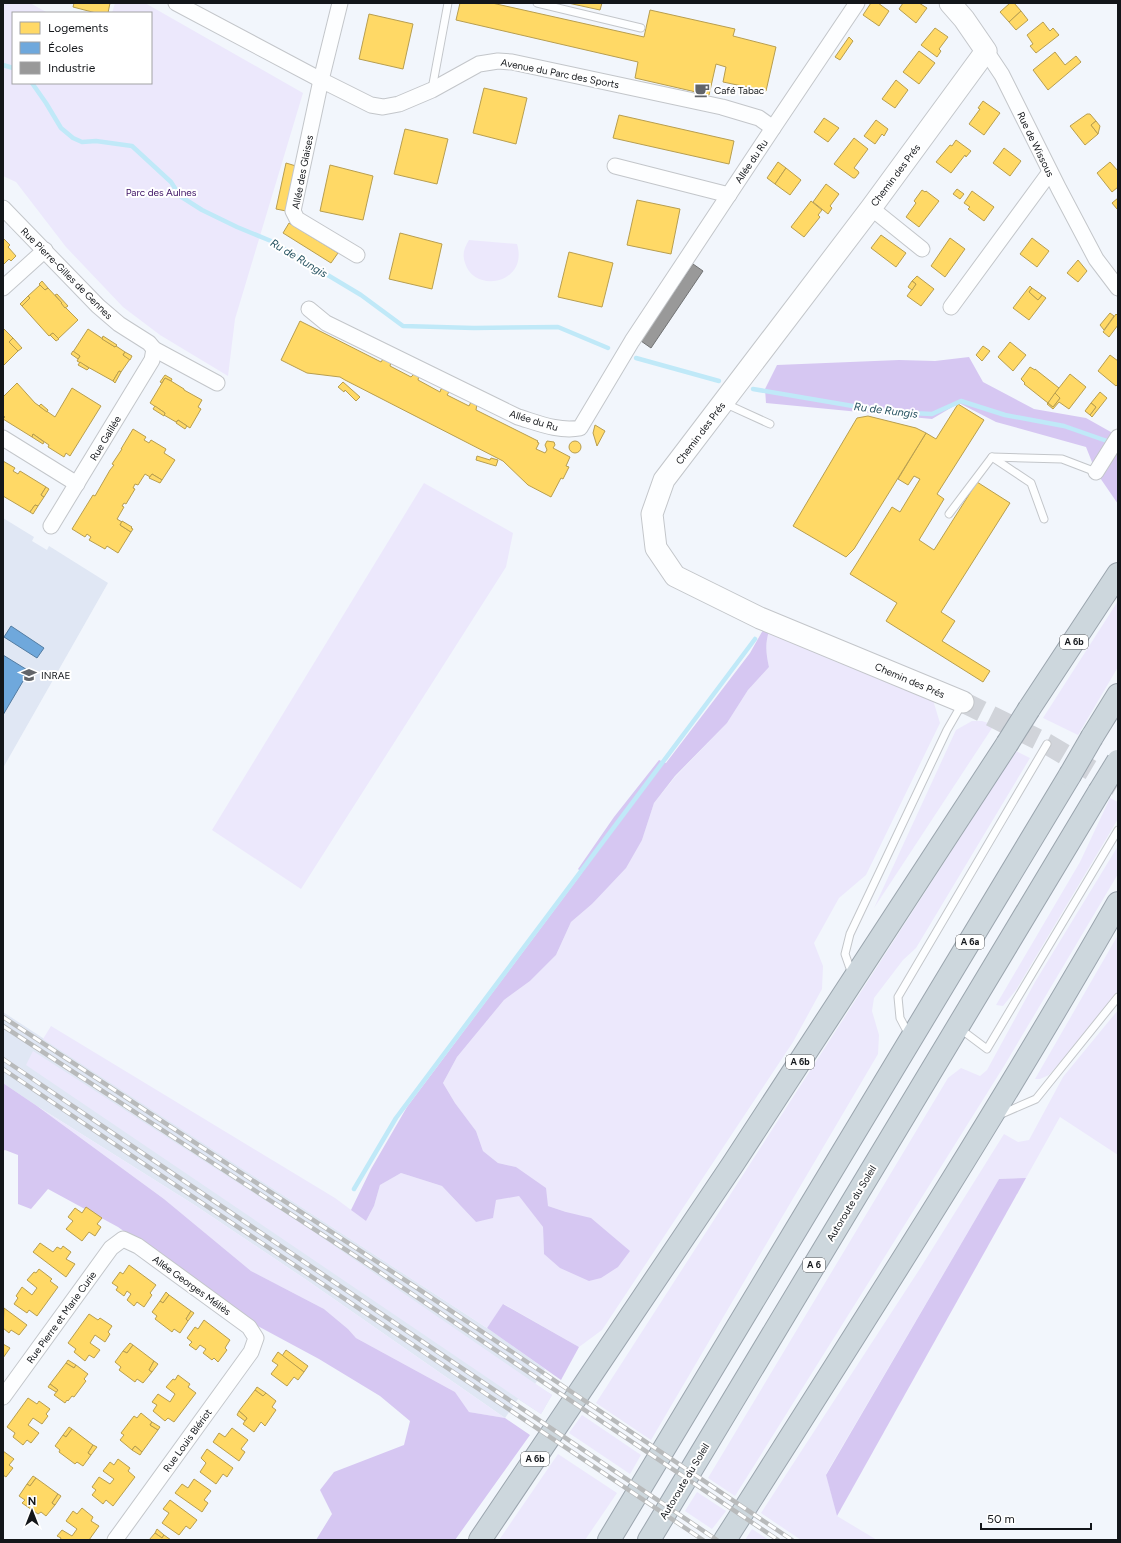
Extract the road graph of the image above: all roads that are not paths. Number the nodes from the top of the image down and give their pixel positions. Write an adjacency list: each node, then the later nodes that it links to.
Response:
1 (176, 3): 9 (street, Avenue du Parc des Sports)
2 (340, 3): 9 (street, Allée des Glaises)
3 (448, 3): 10 (lane)
4 (537, 3): 7 (lane)
5 (857, 3): 11 (street)
6 (950, 3): 8 (street, Rue de Wissous)
7 (641, 28)
8 (986, 51): 13 (street, Rue de Wissous); 16 (street, Chemin des Prés)
9 (321, 80): 10 (street, Avenue du Parc des Sports); 19 (street, Allée des Glaises)
10 (432, 90): 11 (street, Avenue du Parc des Sports)
11 (773, 128): 14 (street, Allée du Ru)
12 (615, 166): 14 (street, Allée du Ru)
13 (1050, 172): 21 (street, Rue de Wissous); 22 (street)
14 (729, 195): 23 (street, Allée du Ru)
15 (3, 208): 18 (street, Rue Pierre-Gilles de Gennes)
16 (871, 208): 17 (street); 26 (street, Chemin des Prés)
17 (922, 249)
18 (45, 250): 20 (street); 24 (street, Rue Pierre-Gilles de Gennes)
19 (357, 255)
20 (3, 288)
21 (1118, 288)
22 (952, 307)
23 (308, 309)
24 (154, 349): 25 (street, Rue Pierre-Gilles de Gennes); 32 (street, Rue Galilée)
25 (216, 383)
26 (723, 403): 27 (lane); 38 (street, Chemin des Prés)
27 (770, 424)
28 (1118, 437): 31 (street)
29 (3, 438): 32 (street)
30 (992, 457): 31 (lane); 33 (lane); 34 (lane)
31 (1096, 472)
32 (77, 484): 35 (street, Rue Galilée)
33 (949, 514)
34 (1044, 519)
35 (52, 526)
36 (1118, 574): 43 (highway, A 6b, bridge)
37 (1118, 694): 46 (highway, A 6a, bridge)
38 (963, 702): 43 (lane)
39 (1047, 744): 46 (lane)
40 (1118, 761): 45 (highway, Autoroute du Soleil / A 6, bridge)
41 (1118, 830): 45 (lane)
42 (1118, 903): 47 (highway)
43 (854, 979): 52 (highway, A 6b)
44 (1118, 996): 47 (lane)
45 (958, 1027): 54 (highway, Autoroute du Soleil / A 6)
46 (912, 1039): 53 (highway, A 6a)
47 (990, 1119): 55 (highway)
48 (123, 1239): 49 (street, Allée Georges Méliès); 50 (street, Rue Pierre et Marie Curie)
49 (256, 1338): 51 (street, Rue Louis Blériot)
50 (3, 1397)
51 (115, 1540)
52 (480, 1540)
53 (609, 1540)
54 (649, 1540)
55 (725, 1540)

